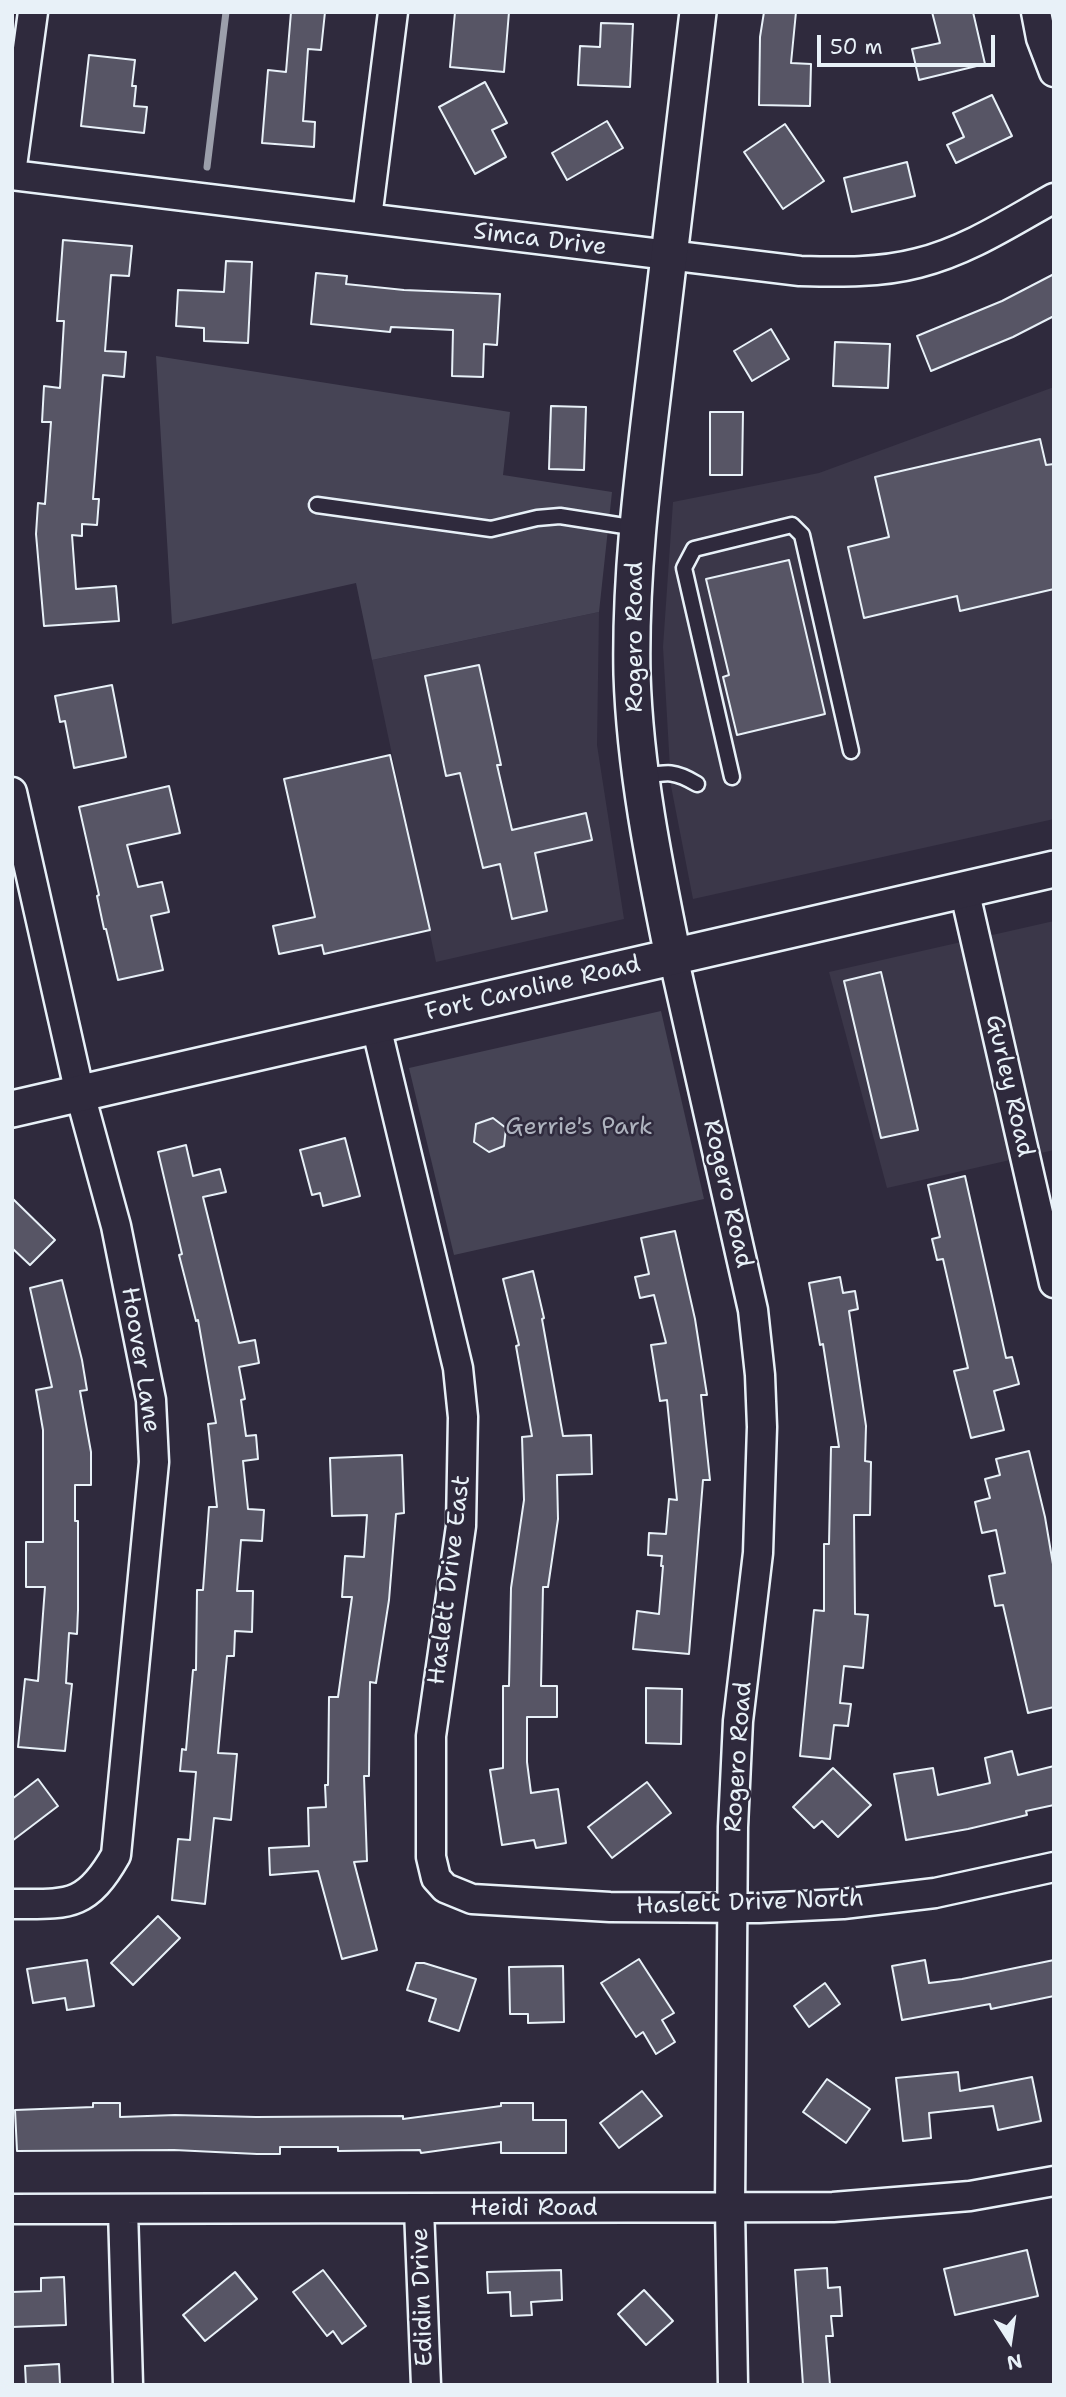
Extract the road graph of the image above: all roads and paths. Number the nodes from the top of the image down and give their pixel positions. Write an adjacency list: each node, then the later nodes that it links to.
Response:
1 (33, 12): 6 (street)
2 (393, 12): 9 (street)
3 (698, 12): 10 (street, Rogero Road)
4 (1036, 12): 5 (street)
5 (1054, 72)
6 (12, 166)
7 (12, 175): 9 (street, Simca Drive)
8 (1054, 198): 10 (street, Simca Drive)
9 (367, 218): 10 (street, Simca Drive)
10 (669, 255): 12 (street, Rogero Road)
11 (317, 505): 12 (lane)
12 (637, 528): 14 (street, Rogero Road)
13 (851, 751): 15 (lane)
14 (641, 777): 16 (lane); 20 (street, Rogero Road)
15 (732, 777)
16 (697, 784)
17 (12, 792): 22 (street, Hoover Lane)
18 (1054, 869): 19 (street, Fort Caroline Road)
19 (964, 890): 20 (street, Fort Caroline Road); 24 (street, Gurley Road)
20 (673, 956): 21 (street, Fort Caroline Road); 28 (street, Rogero Road)
21 (376, 1026): 22 (street, Fort Caroline Road); 26 (street, Haslett Drive East)
22 (80, 1094): 23 (street, Fort Caroline Road); 27 (street, Hoover Lane)
23 (12, 1109)
24 (1054, 1283)
25 (1054, 1867): 28 (street, Haslett Drive North)
26 (445, 1888): 28 (street, Haslett Drive North)
27 (12, 1904)
28 (733, 1908): 30 (street, Rogero Road)
29 (1054, 2181): 30 (street, Heidi Road)
30 (730, 2208): 33 (street, Heidi Road); 36 (street, Rogero Road)
31 (12, 2209): 32 (street, Heidi Road)
32 (123, 2209): 33 (street, Heidi Road); 34 (street)
33 (419, 2209): 35 (street, Edidin Drive)
34 (128, 2385)
35 (426, 2385)
36 (733, 2385)

